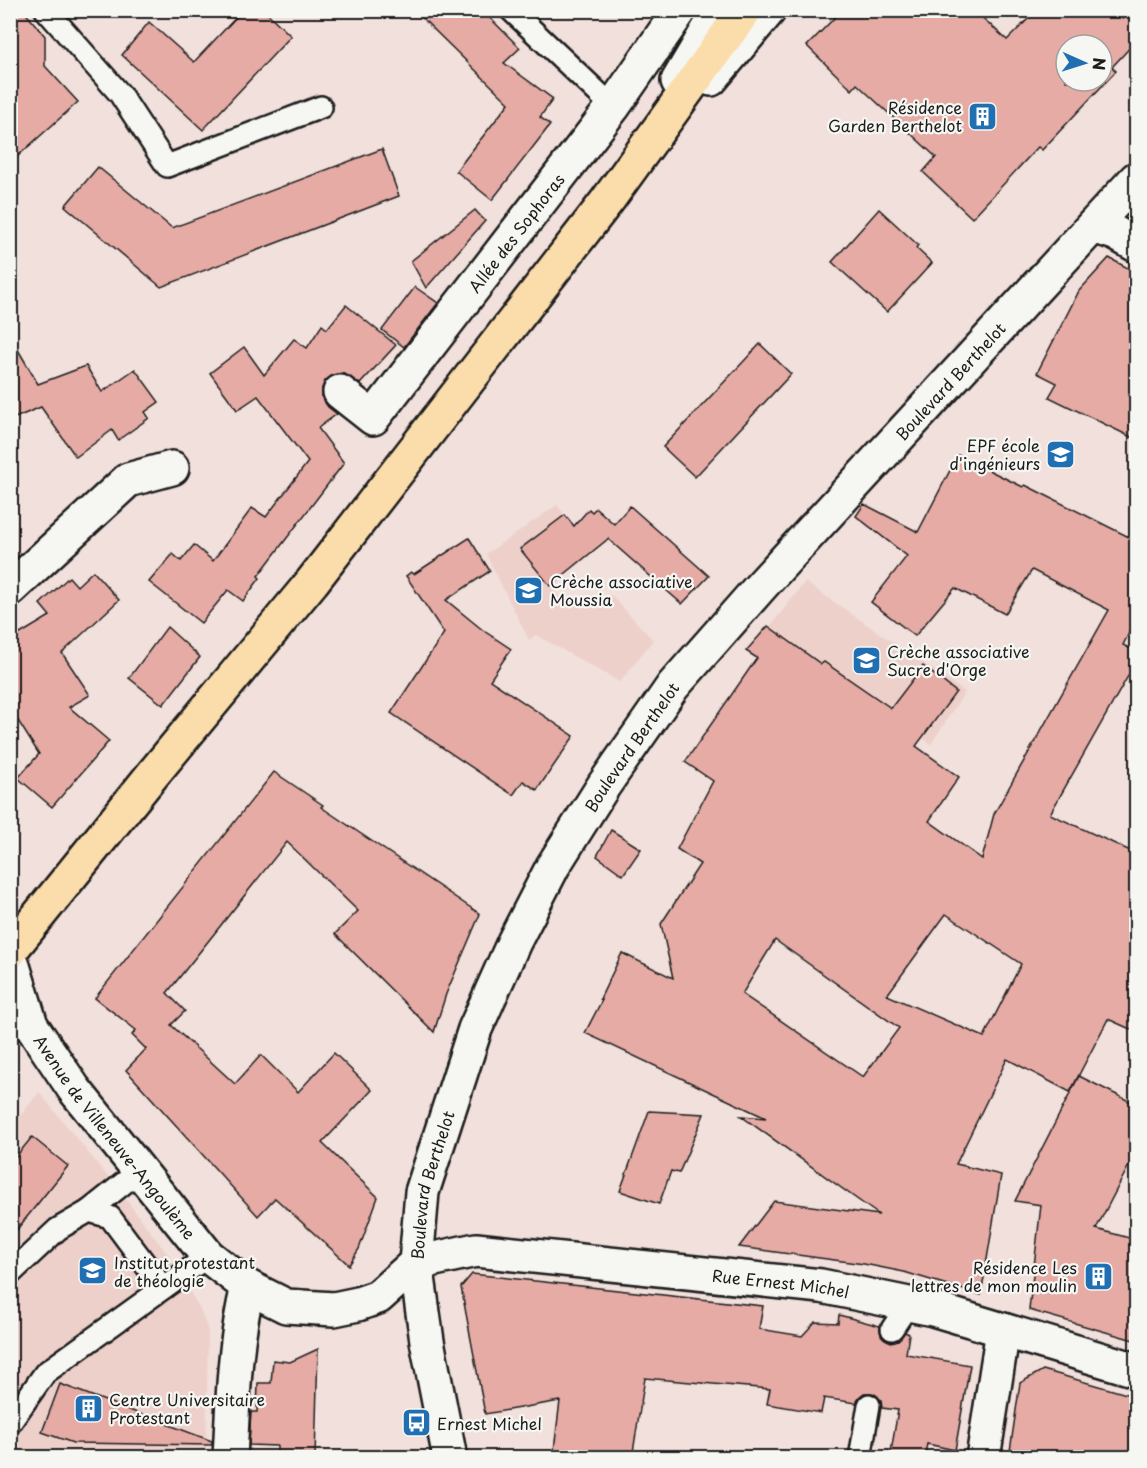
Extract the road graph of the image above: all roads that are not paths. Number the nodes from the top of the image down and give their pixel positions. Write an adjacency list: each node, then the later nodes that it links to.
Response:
1 (45, 10): 8 (lane)
2 (511, 10): 7 (lane)
3 (680, 10): 7 (street, Allée des Sophoras)
4 (720, 10): 10 (street)
5 (745, 10): 10 (main road)
6 (769, 10): 10 (street)
7 (613, 106): 13 (street, Allée des Sophoras)
8 (321, 107)
9 (1137, 178): 11 (street, Boulevard Berthelot)
10 (607, 201): 16 (main road)
11 (1093, 226): 12 (street); 21 (street, Boulevard Berthelot)
12 (1137, 245)
13 (340, 392)
14 (172, 468): 15 (street)
15 (10, 589)
16 (10, 951)
17 (10, 956): 18 (street, Avenue de Villeneuve-Angoulème)
18 (140, 1171): 19 (lane); 20 (street, Avenue de Villeneuve-Angoulème)
19 (89, 1212): 22 (lane); 24 (lane)
20 (208, 1256): 23 (street, Avenue de Villeneuve-Angoulème); 24 (lane)
21 (416, 1263): 23 (street, Avenue de Villeneuve-Angoulème); 25 (street, Rue Ernest Michel); 30 (street, Boulevard Berthelot)
22 (10, 1274)
23 (248, 1287): 29 (street)
24 (164, 1288): 28 (lane)
25 (1003, 1330): 26 (street, Rue Ernest Michel); 32 (street)
26 (1137, 1370)
27 (869, 1405): 31 (lane)
28 (10, 1423)
29 (230, 1458)
30 (450, 1458)
31 (860, 1458)
32 (983, 1458)

